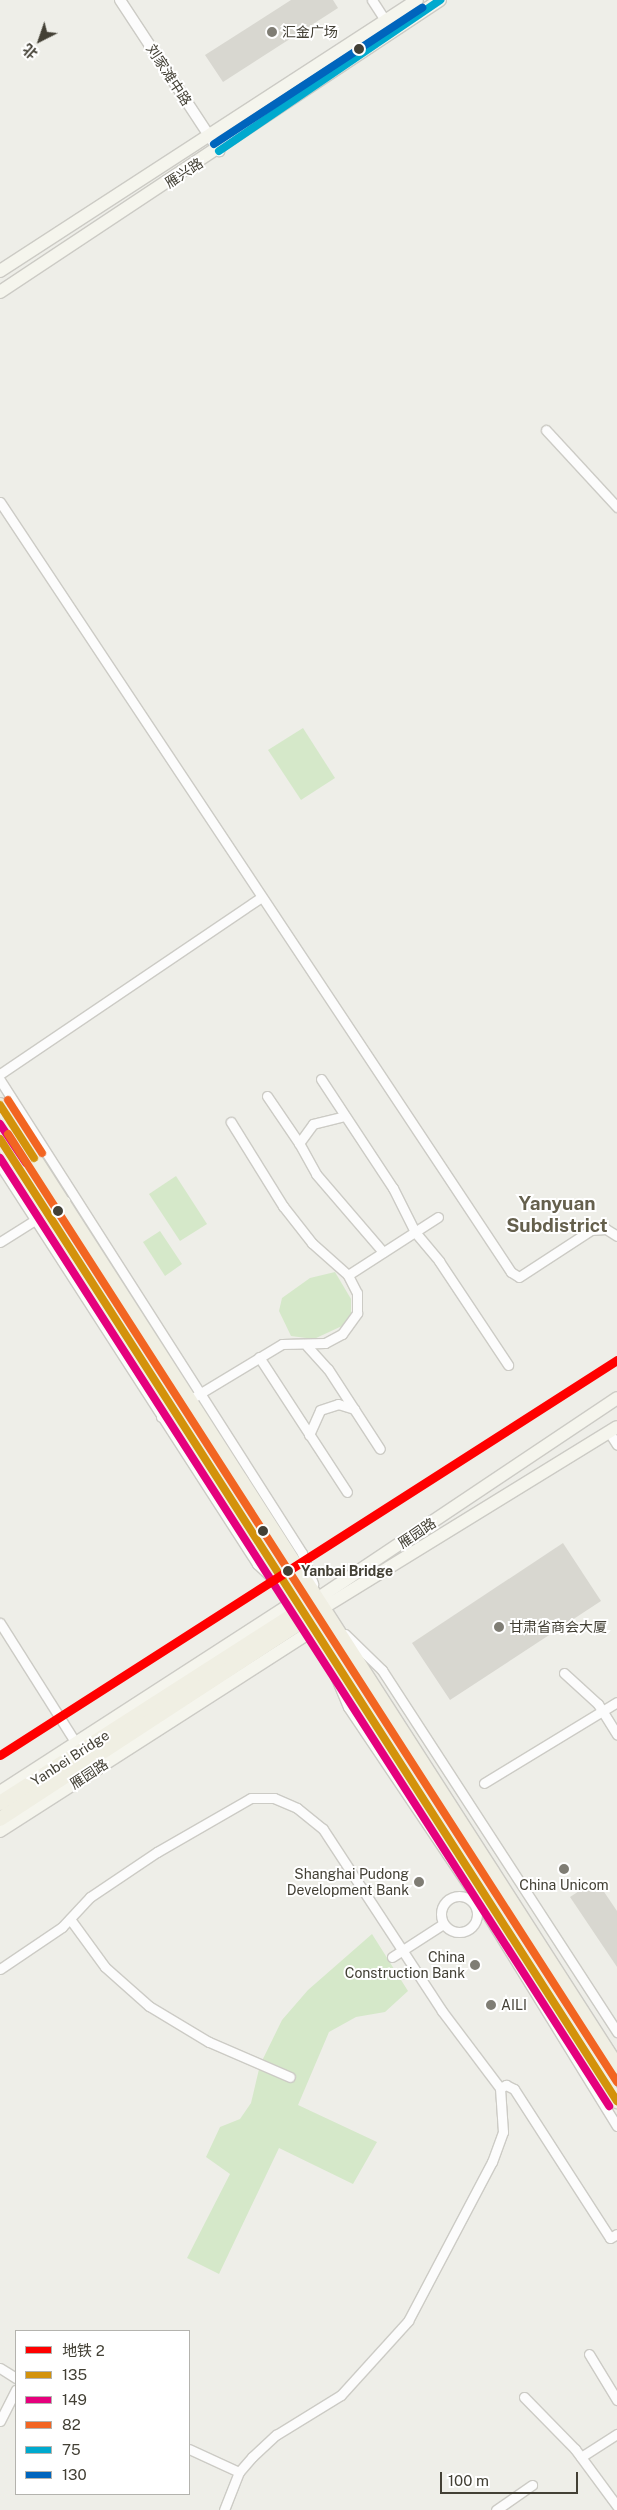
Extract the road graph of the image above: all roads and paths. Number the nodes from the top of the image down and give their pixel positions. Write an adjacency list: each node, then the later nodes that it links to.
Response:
1 (120, 0): 6 (street, 刘家滩中路)
2 (372, 0): 5 (street)
3 (417, 0): 5 (main road, 雁兴路)
4 (440, 0): 5 (main road, 雁兴路)
5 (388, 26): 6 (main road, 雁兴路); 7 (main road, 雁兴路)
6 (209, 136): 7 (street, 刘家滩中路); 8 (main road, 雁兴路)
7 (219, 151): 9 (main road, 雁兴路)
8 (0, 271)
9 (0, 292)
10 (546, 430): 12 (street)
11 (0, 502): 13 (street)
12 (617, 507)
13 (261, 897): 14 (street); 28 (street)
14 (0, 1074)
15 (321, 1079): 19 (street)
16 (0, 1080): 24 (street)
17 (267, 1096): 22 (street)
18 (0, 1105): 24 (main road)
19 (345, 1116): 22 (street); 27 (street)
20 (231, 1122): 31 (street)
21 (0, 1140): 25 (main road)
22 (299, 1143): 30 (street)
23 (0, 1165): 25 (street)
24 (68, 1198): 25 (street); 35 (main road)
25 (42, 1216): 29 (street); 37 (main road); 39 (street)
26 (438, 1217): 27 (street)
27 (415, 1232): 30 (street); 34 (street)
28 (617, 1236)
29 (0, 1242)
30 (383, 1252): 31 (street)
31 (348, 1275): 32 (street)
32 (306, 1346): 33 (street); 38 (street)
33 (260, 1358): 35 (street); 41 (street)
34 (508, 1365)
35 (195, 1396): 37 (street); 45 (main road)
36 (617, 1398): 45 (main road, 雁园路)
37 (173, 1409): 39 (street); 46 (main road)
38 (356, 1410): 41 (street); 43 (street)
39 (161, 1417): 46 (street)
40 (613, 1430): 42 (street); 45 (main road, 雁园路)
41 (309, 1435): 44 (street)
42 (617, 1445)
43 (380, 1449)
44 (347, 1492)
45 (321, 1604): 46 (main road, 雁园路); 46 (main road, 雁园路); 60 (main road); 67 (street)
46 (305, 1614): 51 (main road, 雁园路); 52 (main road, 雁园路); 54 (main road, 雁园路); 59 (main road, 雁园路); 61 (main road)
47 (0, 1623): 54 (street)
48 (564, 1673): 50 (street)
49 (617, 1702): 50 (street)
50 (602, 1711): 53 (street); 55 (street)
51 (139, 1714): 57 (main road, Yanbei Bridge)
52 (136, 1732): 58 (main road, Yanbei Bridge)
53 (617, 1734)
54 (76, 1742): 56 (main road, 雁园路)
55 (484, 1782)
56 (0, 1792)
57 (0, 1803)
58 (0, 1819)
59 (0, 1831)
60 (503, 1888): 61 (street); 68 (main road)
61 (480, 1901): 63 (street); 63 (street); 71 (main road); 72 (street)
62 (70, 1919): 64 (street); 66 (street); 69 (street)
63 (443, 1924): 64 (street)
64 (403, 1950): 65 (street); 70 (street)
65 (392, 1957)
66 (1, 1966)
67 (617, 2032)
68 (617, 2066)
69 (290, 2077)
70 (500, 2088): 73 (street); 84 (street)
71 (617, 2101)
72 (617, 2126)
73 (617, 2234)
74 (589, 2354): 79 (street)
75 (0, 2368): 76 (street)
76 (15, 2377)
77 (15, 2392): 80 (street)
78 (524, 2397): 83 (street)
79 (617, 2400)
80 (0, 2421)
81 (617, 2434): 83 (street)
82 (190, 2449): 84 (street)
83 (581, 2457): 86 (street)
84 (239, 2472): 87 (street)
85 (532, 2485): 88 (street)
86 (617, 2506)
87 (224, 2510)
88 (496, 2510)

